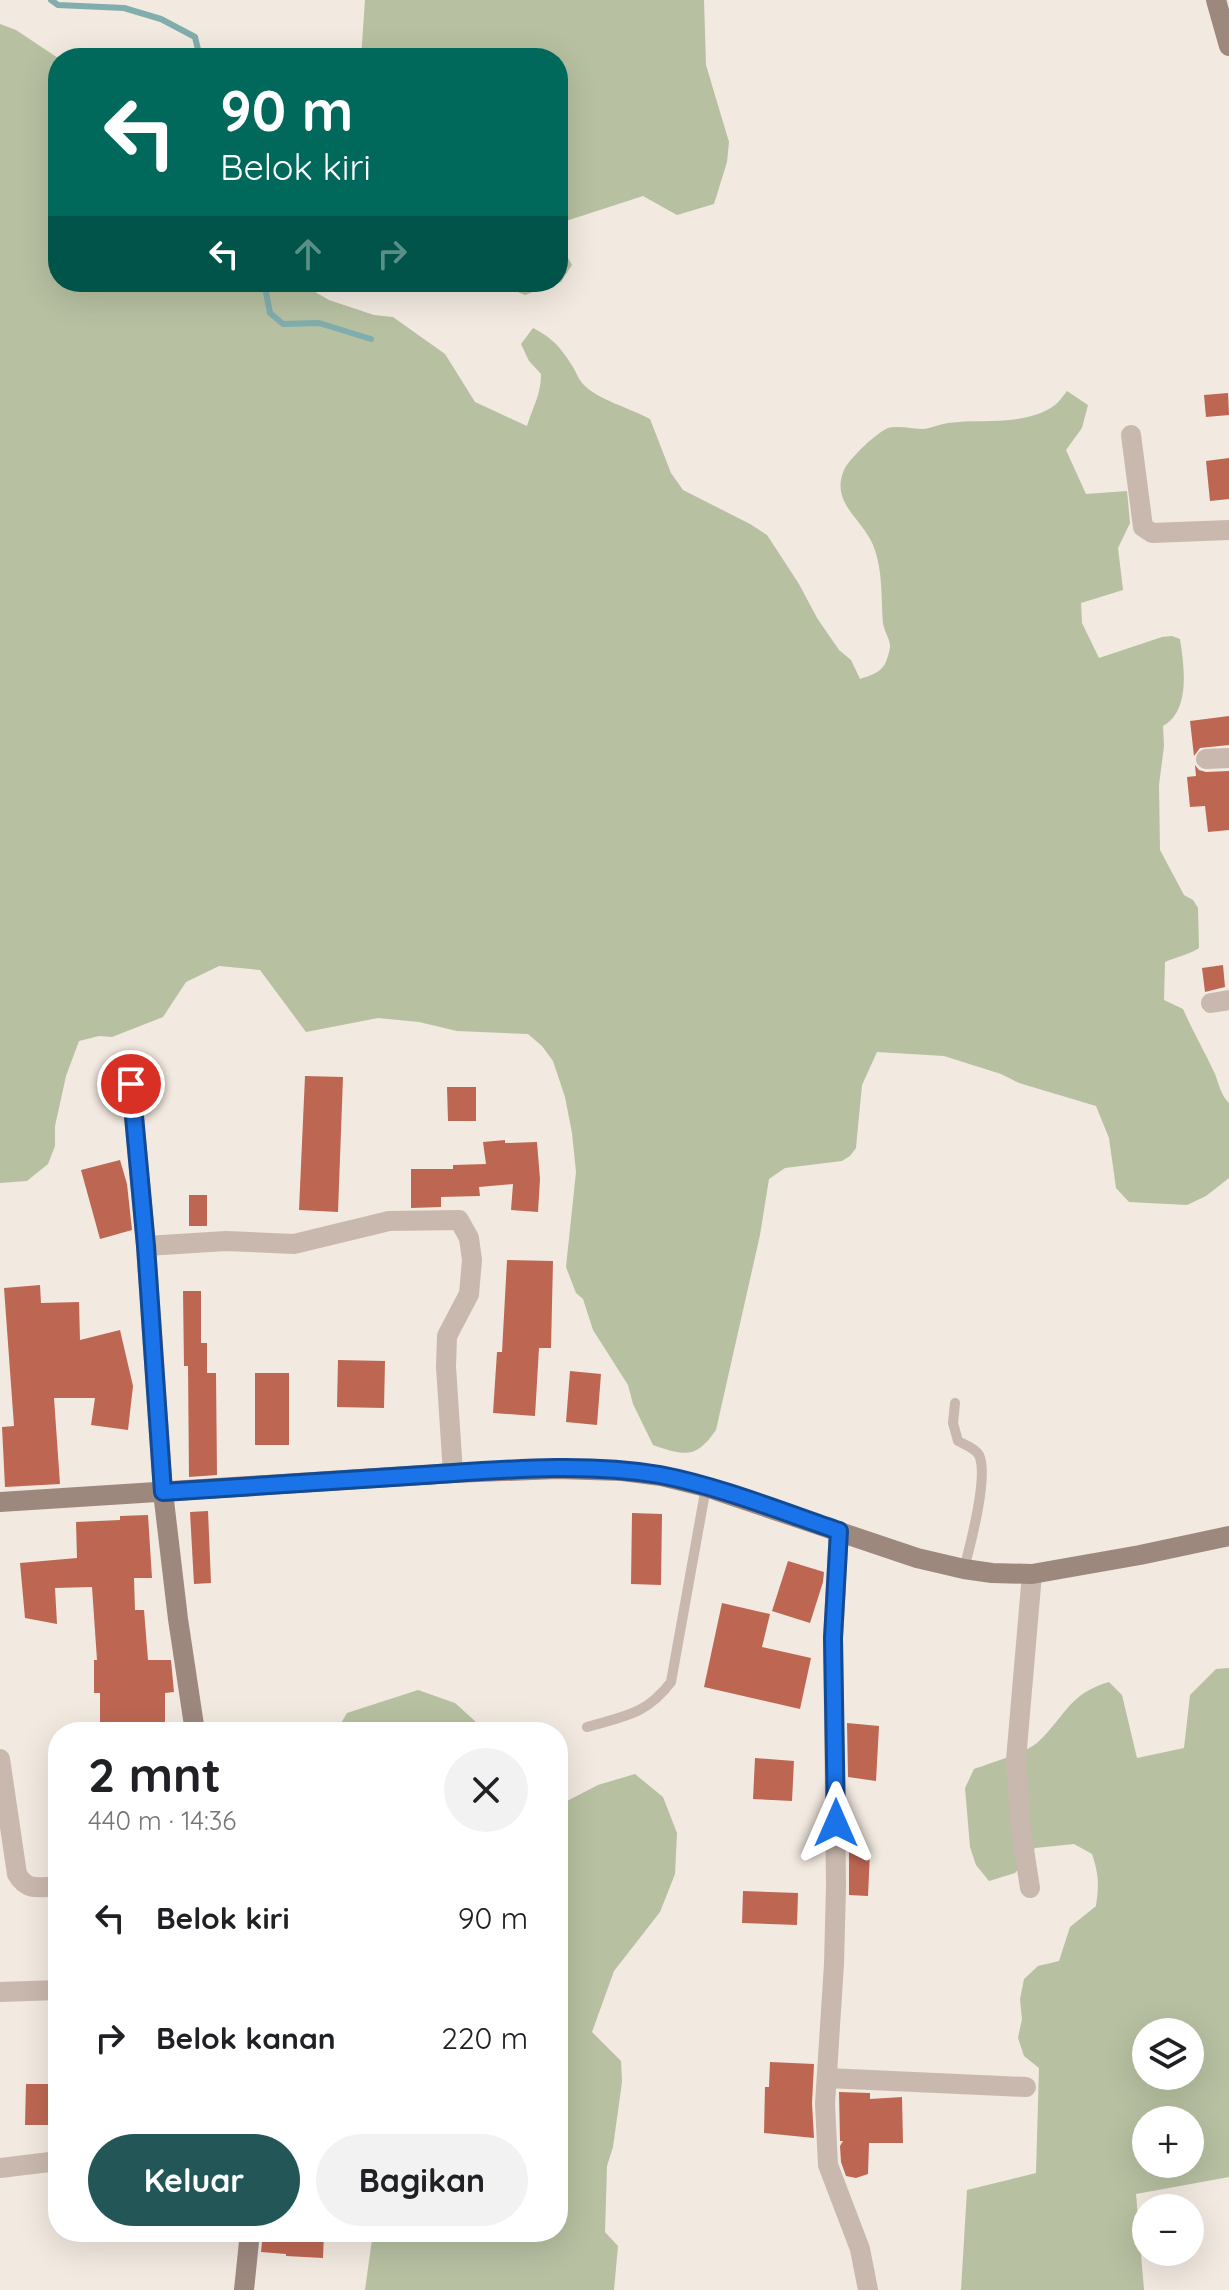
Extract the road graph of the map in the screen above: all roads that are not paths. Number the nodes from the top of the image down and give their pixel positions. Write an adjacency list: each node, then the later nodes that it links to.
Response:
1 (1216, 0): 2 (main road)
2 (1229, 46)
3 (1131, 435): 4 (street)
4 (1229, 530)
5 (1229, 758): 6 (street)
6 (1206, 759)
7 (131, 1084): 8 (street)
8 (146, 1246): 10 (street); 12 (street)
9 (955, 1403): 16 (lane)
10 (453, 1473): 11 (main road); 12 (main road)
11 (706, 1487): 14 (main road); 19 (lane)
12 (163, 1492): 13 (main road); 18 (main road)
13 (0, 1502)
14 (839, 1531): 16 (main road); 26 (street)
15 (1229, 1536): 17 (main road)
16 (964, 1569): 17 (main road)
17 (1032, 1574): 23 (street)
18 (193, 1722)
19 (587, 1727)
20 (0, 1759): 21 (street)
21 (8, 1861): 22 (street)
22 (48, 1887)
23 (1030, 1888)
24 (48, 1990): 25 (street)
25 (0, 1992)
26 (827, 2078): 27 (street); 32 (street)
27 (1026, 2087)
28 (48, 2162): 29 (street)
29 (0, 2168)
30 (249, 2242): 31 (main road)
31 (244, 2290)
32 (868, 2290)

